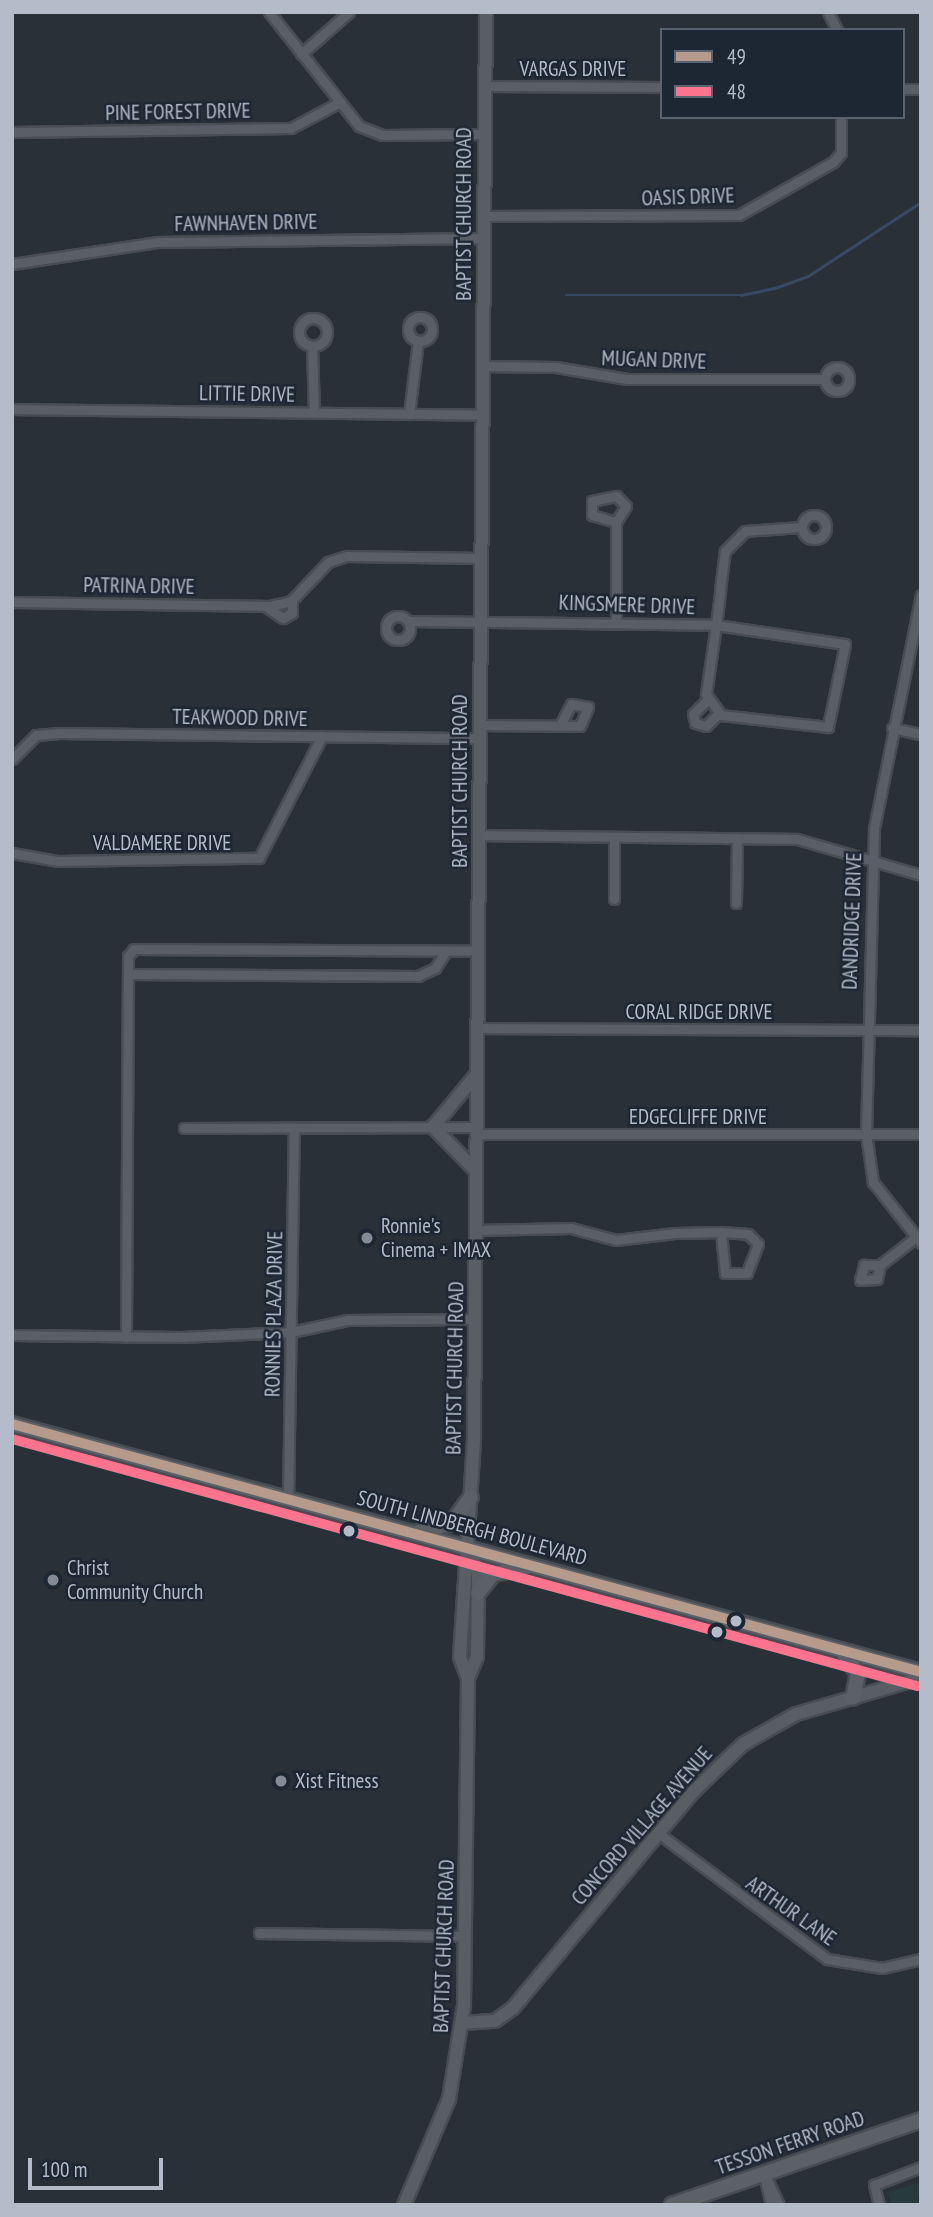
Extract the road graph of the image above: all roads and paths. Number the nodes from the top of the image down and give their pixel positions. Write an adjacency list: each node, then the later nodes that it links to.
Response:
1 (269, 12): 6 (street)
2 (349, 12): 6 (street)
3 (486, 12): 7 (street, BAPTIST CHURCH ROAD)
4 (828, 12): 5 (street)
5 (835, 28)
6 (301, 54): 9 (street)
7 (484, 86): 8 (street, VARGAS DRIVE); 12 (street, BAPTIST CHURCH ROAD)
8 (660, 87)
9 (338, 103): 11 (street, PINE FOREST DRIVE); 12 (street)
10 (842, 119): 13 (street, OASIS DRIVE)
11 (12, 132)
12 (483, 134): 13 (street, BAPTIST CHURCH ROAD)
13 (483, 216): 14 (street, BAPTIST CHURCH ROAD)
14 (483, 238): 15 (street, FAWNHAVEN DRIVE); 18 (street, BAPTIST CHURCH ROAD)
15 (12, 264)
16 (418, 341): 22 (street)
17 (312, 346): 21 (street)
18 (482, 366): 19 (street, MUGAN DRIVE); 23 (street, BAPTIST CHURCH ROAD)
19 (825, 379)
20 (12, 409): 21 (street, LITTIE DRIVE)
21 (314, 413): 22 (street, LITTIE DRIVE)
22 (409, 414): 23 (street, LITTIE DRIVE)
23 (482, 415): 26 (street, BAPTIST CHURCH ROAD)
24 (616, 522): 33 (street)
25 (801, 527): 34 (street)
26 (481, 558): 28 (street, PATRINA DRIVE); 31 (street, BAPTIST CHURCH ROAD)
27 (921, 595): 38 (street, DANDRIDGE DRIVE)
28 (292, 600): 30 (street, PATRINA DRIVE); 30 (street, PATRINA DRIVE)
29 (12, 602): 30 (street, PATRINA DRIVE)
30 (265, 606)
31 (480, 619): 32 (street, KINGSMERE DRIVE); 33 (street, KINGSMERE DRIVE); 39 (street, BAPTIST CHURCH ROAD)
32 (408, 621)
33 (616, 621): 34 (street, KINGSMERE DRIVE)
34 (716, 625): 35 (street); 36 (street, KINGSMERE DRIVE)
35 (708, 699): 36 (street); 36 (street)
36 (718, 714)
37 (561, 724): 39 (street, TEAKWOOD DRIVE)
38 (892, 728): 40 (street); 47 (street, DANDRIDGE DRIVE)
39 (479, 732): 41 (street, TEAKWOOD DRIVE); 43 (street, BAPTIST CHURCH ROAD)
40 (921, 734)
41 (322, 736): 42 (street, TEAKWOOD DRIVE); 46 (street, VALDAMERE DRIVE)
42 (12, 759)
43 (478, 835): 44 (street); 52 (street, BAPTIST CHURCH ROAD)
44 (614, 837): 45 (street); 49 (street)
45 (737, 838): 47 (street); 50 (street)
46 (12, 853)
47 (872, 859): 48 (street); 55 (street, DANDRIDGE DRIVE)
48 (921, 875)
49 (614, 899)
50 (736, 903)
51 (446, 951): 52 (street); 53 (street); 53 (street)
52 (478, 951): 54 (street, BAPTIST CHURCH ROAD)
53 (128, 974): 72 (street)
54 (477, 1028): 55 (street, CORAL RIDGE DRIVE); 57 (street, BAPTIST CHURCH ROAD)
55 (867, 1030): 56 (street, CORAL RIDGE DRIVE); 62 (street, DANDRIDGE DRIVE)
56 (921, 1030)
57 (476, 1074): 58 (street); 61 (street, BAPTIST CHURCH ROAD)
58 (433, 1127): 60 (street); 61 (street); 64 (street)
59 (184, 1128): 60 (street)
60 (294, 1128): 70 (street, RONNIES PLAZA DRIVE)
61 (475, 1131): 62 (street, EDGECLIFFE DRIVE); 64 (street, BAPTIST CHURCH ROAD)
62 (866, 1134): 63 (street, EDGECLIFFE DRIVE); 67 (street, DANDRIDGE DRIVE)
63 (921, 1134)
64 (476, 1171): 65 (street, BAPTIST CHURCH ROAD)
65 (476, 1230): 66 (street); 69 (street, BAPTIST CHURCH ROAD)
66 (721, 1232): 66 (street)
67 (918, 1240): 68 (street, DANDRIDGE DRIVE)
68 (880, 1265)
69 (475, 1319): 70 (street); 74 (street, BAPTIST CHURCH ROAD)
70 (291, 1332): 72 (street); 75 (street, RONNIES PLAZA DRIVE)
71 (12, 1335): 72 (street)
72 (126, 1337)
73 (12, 1424): 75 (main road, SOUTH LINDBERGH BOULEVARD)
74 (471, 1497): 76 (main road); 77 (street, BAPTIST CHURCH ROAD)
75 (288, 1500): 76 (main road, SOUTH LINDBERGH BOULEVARD)
76 (414, 1534): 77 (main road, SOUTH LINDBERGH BOULEVARD)
77 (470, 1549): 78 (main road, SOUTH LINDBERGH BOULEVARD); 79 (street, BAPTIST CHURCH ROAD); 82 (street, BAPTIST CHURCH ROAD)
78 (531, 1566): 79 (main road); 80 (main road, SOUTH LINDBERGH BOULEVARD)
79 (478, 1593): 82 (street, BAPTIST CHURCH ROAD)
80 (841, 1650): 81 (main road, SOUTH LINDBERGH BOULEVARD); 84 (main road)
81 (921, 1672)
82 (468, 1678): 87 (street, BAPTIST CHURCH ROAD)
83 (921, 1678): 84 (street, CONCORD VILLAGE AVENUE)
84 (853, 1698): 85 (street, CONCORD VILLAGE AVENUE)
85 (659, 1833): 88 (street, ARTHUR LANE); 89 (street, CONCORD VILLAGE AVENUE)
86 (259, 1933): 87 (street)
87 (466, 1936): 89 (street, BAPTIST CHURCH ROAD)
88 (921, 1959)
89 (463, 2023): 93 (street, BAPTIST CHURCH ROAD)
90 (921, 2120): 92 (main road, TESSON FERRY ROAD)
91 (921, 2166): 97 (street)
92 (764, 2173): 94 (main road, TESSON FERRY ROAD); 95 (street); 96 (street)
93 (404, 2205)
94 (672, 2205)
95 (771, 2205)
96 (779, 2205)
97 (879, 2205)

